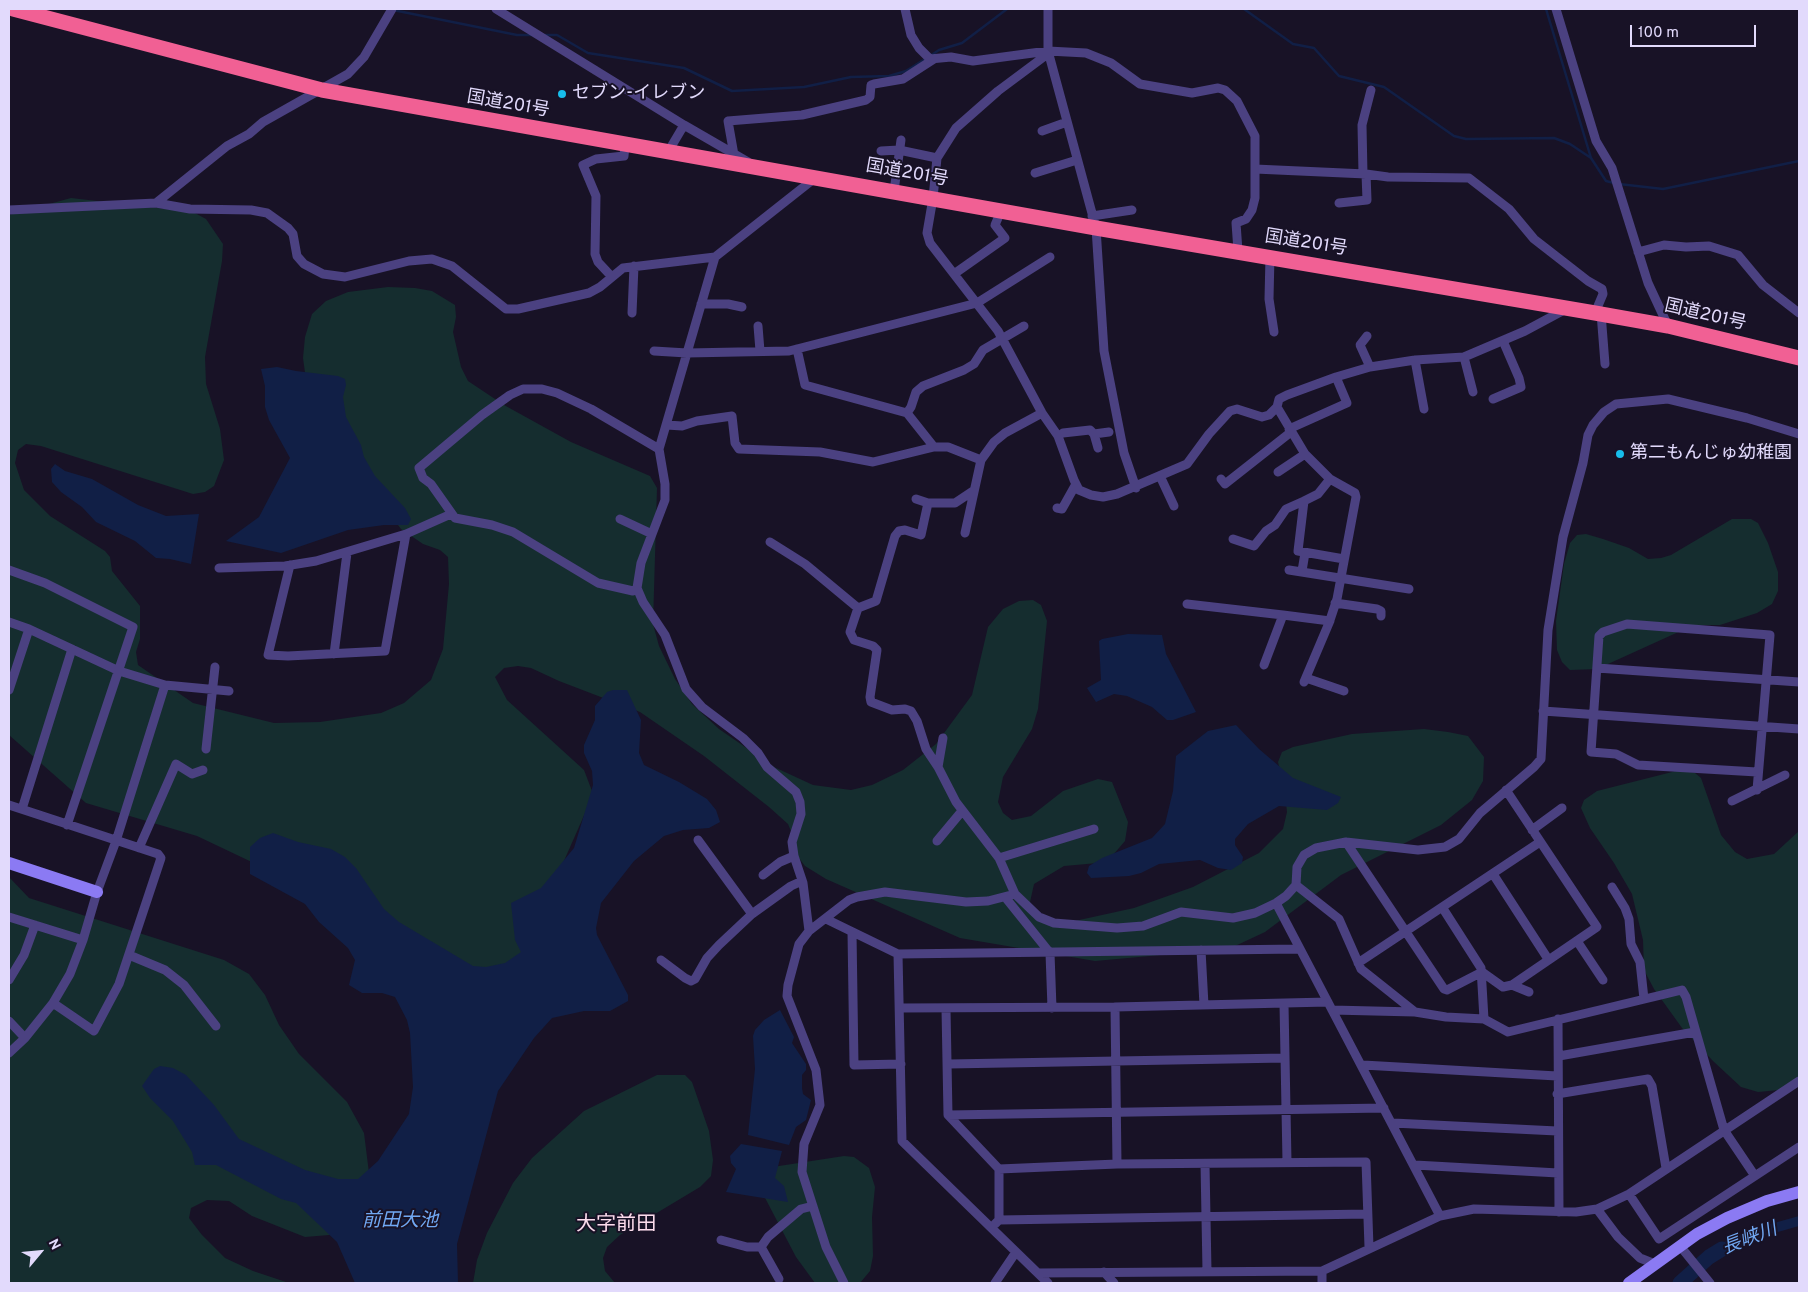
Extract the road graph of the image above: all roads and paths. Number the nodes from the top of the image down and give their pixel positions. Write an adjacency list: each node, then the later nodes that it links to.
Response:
1 (12, 9): 9 (highway, 国道201号)
2 (496, 9): 12 (street)
3 (905, 9): 8 (street)
4 (1048, 9): 7 (street)
5 (1556, 9): 36 (street)
6 (391, 12): 9 (street)
7 (1048, 52): 8 (street); 11 (street); 20 (street); 23 (street)
8 (930, 58): 19 (street)
9 (322, 90): 15 (highway, 国道201号); 29 (street)
10 (1371, 90): 25 (street)
11 (1066, 122): 13 (street); 21 (street)
12 (684, 126): 18 (street); 19 (street)
13 (1042, 131)
14 (901, 140): 16 (street)
15 (625, 145): 18 (highway, 国道201号); 42 (street)
16 (900, 150): 17 (street); 20 (street); 27 (street)
17 (881, 151)
18 (668, 152): 22 (highway, 国道201号)
19 (734, 155): 22 (street)
20 (937, 158): 28 (street)
21 (1077, 160): 24 (street); 34 (street)
22 (757, 167): 26 (highway, 国道201号)
23 (1255, 169): 25 (street); 35 (street)
24 (1035, 173)
25 (1364, 174): 30 (street); 48 (street)
26 (816, 177): 27 (highway, 国道201号); 38 (street)
27 (894, 191): 28 (highway, 国道201号)
28 (933, 198): 32 (highway, 国道201号); 41 (street)
29 (156, 203): 31 (street); 42 (street)
30 (1339, 203)
31 (9, 210)
32 (1001, 210): 34 (highway, 国道201号); 41 (street)
33 (1132, 210): 34 (street)
34 (1094, 222): 35 (highway, 国道201号); 91 (street)
35 (1238, 251): 37 (highway, 国道201号)
36 (1638, 252): 49 (street); 52 (street)
37 (1270, 256): 46 (highway, 国道201号); 53 (street)
38 (714, 257): 40 (street); 44 (street)
39 (1050, 257): 43 (street)
40 (634, 266): 42 (street); 47 (street)
41 (954, 274): 43 (street)
42 (612, 277)
43 (977, 303): 55 (street); 57 (street)
44 (701, 304): 45 (street); 60 (street)
45 (742, 307)
46 (1566, 309): 48 (highway, 国道201号); 56 (street)
47 (632, 312)
48 (1598, 313): 52 (highway, 国道201号); 64 (street)
49 (1799, 313)
50 (758, 326): 59 (street)
51 (1024, 326): 55 (street)
52 (1668, 326): 62 (highway, 国道201号)
53 (1274, 332)
54 (1367, 336): 65 (street)
55 (1002, 338): 71 (street); 72 (street)
56 (1503, 341): 61 (street); 68 (street)
57 (797, 349): 59 (street); 71 (street)
58 (654, 351): 60 (street)
59 (760, 351): 60 (street)
60 (687, 353): 74 (street)
61 (1464, 357): 63 (street); 67 (street)
62 (1799, 358)
63 (1415, 360): 65 (street); 70 (street)
64 (1605, 364)
65 (1370, 367): 66 (street)
66 (1336, 377): 69 (street); 75 (street)
67 (1473, 392)
68 (1493, 399)
69 (1277, 408): 75 (street); 87 (street)
70 (1424, 409)
71 (907, 413): 80 (street)
72 (1042, 413): 73 (street); 85 (street)
73 (1050, 424): 77 (street); 83 (street)
74 (667, 425): 80 (street); 82 (street)
75 (1290, 430): 84 (street); 90 (street)
76 (1109, 432): 78 (street)
77 (1063, 433): 78 (street); 83 (street)
78 (1094, 434): 81 (street)
79 (1799, 434): 137 (street)
80 (934, 447): 85 (street)
81 (1098, 448)
82 (659, 449): 98 (street); 101 (street)
83 (1063, 449): 89 (street)
84 (1304, 454): 86 (street); 88 (street)
85 (981, 460): 92 (street)
86 (1278, 472)
87 (1160, 476): 91 (street); 96 (street)
88 (1330, 479): 94 (street); 107 (street)
89 (1076, 484): 91 (street); 97 (street)
90 (1225, 484)
91 (1136, 488)
92 (973, 491): 95 (street); 102 (street)
93 (916, 499): 95 (street)
94 (1304, 502): 103 (street); 105 (street)
95 (928, 503): 118 (street)
96 (1174, 506)
97 (1057, 508)
98 (451, 514): 100 (street); 114 (street)
99 (620, 519): 101 (street)
100 (406, 534): 106 (street); 125 (street)
101 (652, 534): 114 (street)
102 (965, 534)
103 (1233, 539)
104 (770, 542): 118 (street)
105 (1305, 552): 107 (street); 112 (street)
106 (347, 553): 108 (street); 125 (street)
107 (1344, 559): 113 (street)
108 (290, 565): 109 (street); 125 (street)
109 (219, 568)
110 (9, 570): 129 (street)
111 (1289, 570): 112 (street)
112 (1302, 571): 113 (street)
113 (1340, 578): 115 (street); 116 (street)
114 (637, 588): 163 (street)
115 (1408, 589)
116 (1335, 603): 120 (street); 121 (street)
117 (1187, 604): 119 (street)
118 (858, 608): 143 (street)
119 (1284, 615): 121 (street); 126 (street)
120 (1382, 616)
121 (1330, 621): 136 (street)
122 (9, 622): 123 (street)
123 (29, 629): 124 (street); 133 (street)
124 (72, 649): 129 (street); 152 (street)
125 (334, 654)
126 (1264, 665)
127 (215, 667): 134 (street)
128 (1597, 668): 130 (street); 130 (street); 138 (street)
129 (119, 671): 132 (street); 154 (street)
130 (1767, 679): 131 (street); 139 (street)
131 (1799, 682)
132 (165, 685): 134 (street); 158 (street)
133 (9, 690)
134 (213, 690): 135 (street); 142 (street)
135 (229, 691)
136 (1344, 691)
137 (1543, 711): 138 (street); 147 (street)
138 (1594, 715): 139 (street); 145 (street)
139 (1762, 726): 140 (street); 145 (street)
140 (1799, 728)
141 (943, 738): 143 (street)
142 (206, 749)
143 (938, 767): 153 (street)
144 (203, 770): 162 (street)
145 (1758, 772): 148 (street)
146 (1785, 775): 148 (street)
147 (1506, 790): 156 (street); 160 (street)
148 (1757, 790): 149 (street)
149 (1732, 801)
150 (9, 805): 152 (street)
151 (1562, 808): 156 (street)
152 (22, 809): 154 (street)
153 (962, 811): 159 (street); 164 (street)
154 (67, 825): 158 (street)
155 (1094, 829): 164 (street)
156 (1532, 830): 161 (street)
157 (698, 840): 176 (street)
158 (116, 841): 162 (street); 171 (street)
159 (937, 841)
160 (1346, 842): 169 (street); 181 (street)
161 (1540, 842): 166 (street); 184 (street)
162 (139, 848): 189 (street)
163 (794, 856): 167 (street); 168 (street)
164 (999, 858): 172 (street)
165 (9, 862): 171 (street)
166 (1493, 874): 175 (street); 191 (street)
167 (763, 875)
168 (802, 881): 176 (street); 180 (street)
169 (1296, 885): 174 (street); 192 (street)
170 (1612, 887): 198 (street)
171 (96, 892): 183 (street)
172 (1015, 894): 173 (street); 174 (street)
173 (1005, 897): 178 (street); 187 (street)
174 (1276, 903): 185 (street)
175 (1442, 907): 181 (street); 193 (street)
176 (752, 914): 190 (street)
177 (9, 918): 179 (street)
178 (826, 919): 180 (street); 182 (street)
179 (35, 925): 183 (street); 194 (street)
180 (809, 931): 242 (street)
181 (1405, 931): 192 (street); 193 (street)
182 (852, 932): 188 (street); 218 (street)
183 (83, 940): 199 (street)
184 (1577, 941): 191 (street); 195 (street)
185 (1299, 948): 186 (street); 202 (street)
186 (1201, 950): 187 (street); 201 (street)
187 (1050, 952): 188 (street); 205 (street)
188 (898, 954): 204 (street)
189 (129, 955): 199 (street); 211 (street)
190 (661, 960)
191 (1548, 960): 196 (street)
192 (1358, 963): 207 (street)
193 (1482, 972): 196 (street); 208 (street)
194 (9, 980)
195 (1603, 980)
196 (1512, 985): 197 (street)
197 (1529, 992)
198 (1644, 999): 209 (street); 212 (street)
199 (53, 1003): 213 (street)
200 (1284, 1004): 201 (street); 202 (street); 216 (street)
201 (1204, 1005): 203 (street)
202 (1330, 1006): 207 (street); 220 (street)
203 (1115, 1007): 205 (street); 217 (street)
204 (901, 1008): 206 (street); 218 (street)
205 (1052, 1008): 206 (street)
206 (946, 1009): 219 (street)
207 (1415, 1012): 208 (street)
208 (1484, 1019): 209 (street)
209 (1558, 1019): 215 (street)
210 (9, 1021): 213 (street)
211 (216, 1026)
212 (1695, 1032): 215 (street); 229 (street)
213 (25, 1038): 214 (street)
214 (9, 1053)
215 (1558, 1056): 221 (street)
216 (1285, 1058): 217 (street); 225 (street)
217 (1115, 1061): 219 (street); 226 (street)
218 (901, 1064): 249 (street)
219 (949, 1064): 227 (street)
220 (1363, 1065): 221 (street); 224 (street)
221 (1556, 1076): 223 (street)
222 (1799, 1081): 229 (street)
223 (1557, 1094): 230 (street); 236 (street)
224 (1384, 1108): 225 (street); 228 (street)
225 (1286, 1111): 226 (street); 232 (street)
226 (1116, 1114): 227 (street); 233 (street)
227 (948, 1115): 237 (street)
228 (1393, 1123): 230 (street); 235 (street)
229 (1724, 1130): 236 (street); 239 (street)
230 (1557, 1131): 238 (street)
231 (1799, 1147): 239 (street)
232 (1288, 1162): 234 (street); 245 (street)
233 (1117, 1164): 234 (street); 237 (street)
234 (1204, 1164): 247 (street)
235 (1415, 1166): 238 (street); 246 (street)
236 (1666, 1168): 241 (street)
237 (1000, 1169): 248 (street)
238 (1558, 1173): 244 (street)
239 (1754, 1176): 241 (street)
240 (1799, 1192): 251 (street)
241 (1629, 1194): 243 (street)
242 (813, 1206): 252 (street); 261 (street)
243 (1597, 1209): 244 (street); 255 (street)
244 (1559, 1212): 246 (street)
245 (1367, 1214): 247 (street); 253 (street)
246 (1440, 1216): 253 (street)
247 (1206, 1217): 248 (street); 256 (street)
248 (999, 1220): 249 (street)
249 (992, 1227): 254 (street)
250 (721, 1240): 252 (street)
251 (1680, 1246): 255 (street); 267 (street)
252 (761, 1247): 260 (street)
253 (1369, 1247): 257 (street)
254 (1016, 1252): 259 (street); 262 (street)
255 (1655, 1264): 266 (street)
256 (1207, 1271): 257 (street); 258 (street)
257 (1322, 1271): 265 (street)
258 (1104, 1272): 259 (street); 264 (street)
259 (1038, 1273): 263 (street)
260 (779, 1280)
261 (844, 1283)
262 (995, 1283)
263 (1048, 1283)
264 (1114, 1283)
265 (1322, 1283)
266 (1629, 1283)
267 (1710, 1283)

